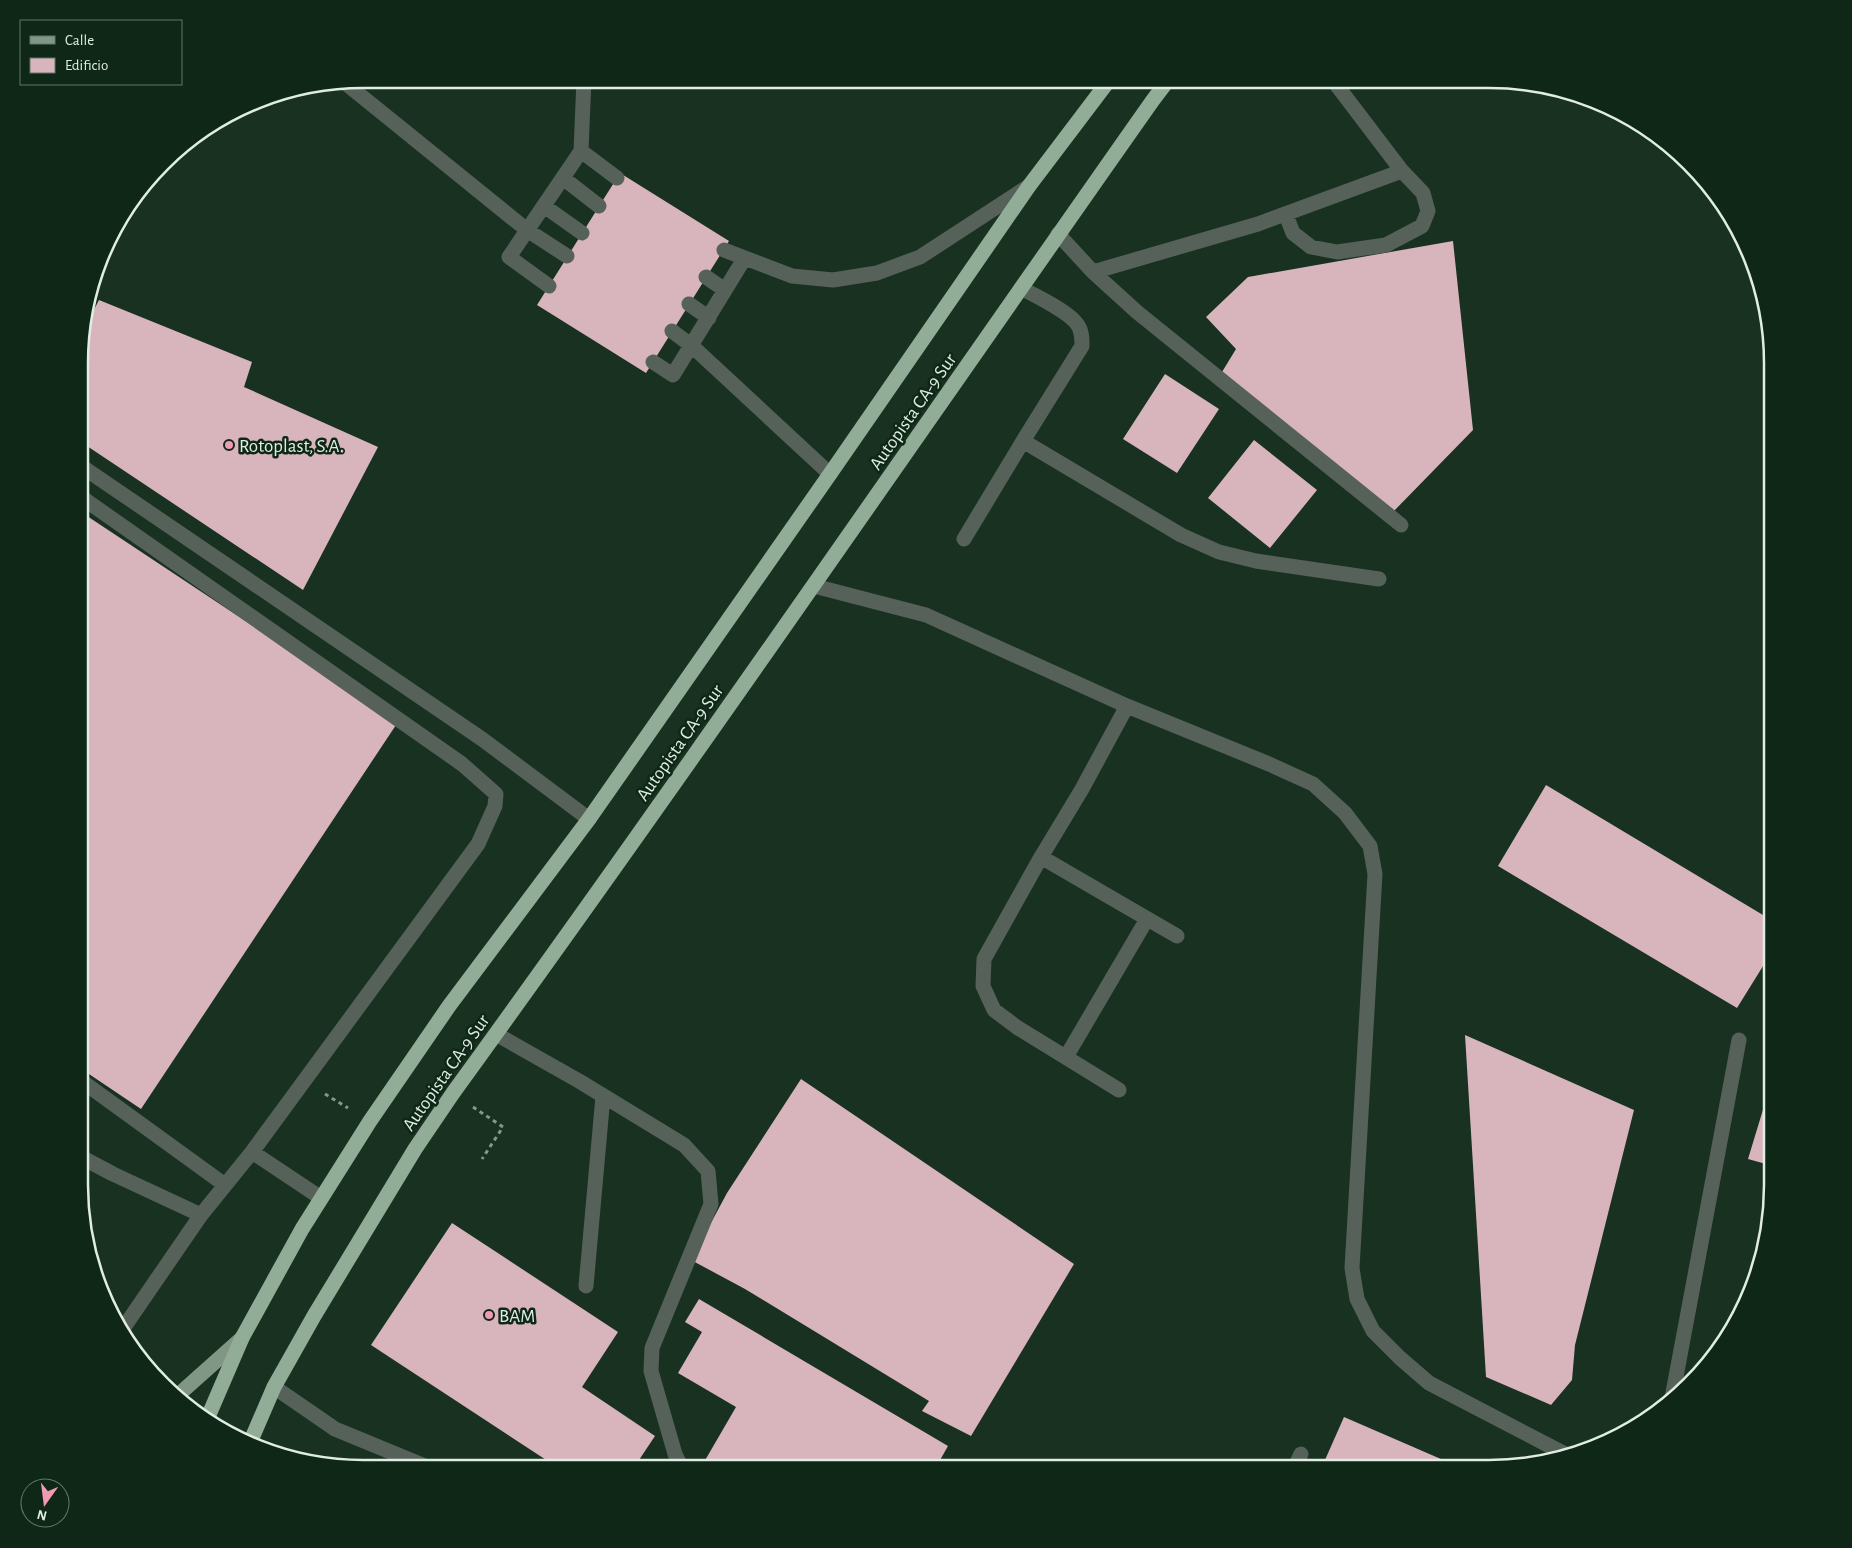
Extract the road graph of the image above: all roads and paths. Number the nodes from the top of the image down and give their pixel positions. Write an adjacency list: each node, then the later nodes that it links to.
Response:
1 (351, 88): 14 (lane)
2 (584, 88): 6 (lane)
3 (1103, 88): 10 (highway, Autopista CA-9 Sur)
4 (1162, 88): 16 (highway, Autopista CA-9 Sur)
5 (1339, 88): 7 (lane)
6 (580, 151): 8 (lane); 9 (lane)
7 (1402, 171): 13 (lane); 13 (lane)
8 (563, 178): 11 (lane); 12 (lane)
9 (617, 178)
10 (1029, 186): 19 (lane); 32 (highway, Autopista CA-9 Sur)
11 (544, 206): 14 (lane); 15 (lane)
12 (599, 206)
13 (1286, 215): 20 (lane)
14 (527, 230): 18 (lane); 22 (lane)
15 (582, 233)
16 (1058, 234): 20 (lane); 23 (highway, Autopista CA-9 Sur)
17 (724, 250): 19 (lane)
18 (567, 256)
19 (744, 259): 24 (lane)
20 (1093, 272): 34 (lane)
21 (706, 277): 24 (lane)
22 (549, 286)
23 (1021, 288): 30 (lane); 37 (highway, Autopista CA-9 Sur)
24 (725, 290): 26 (lane)
25 (689, 304): 26 (lane)
26 (709, 318): 28 (lane)
27 (672, 331): 28 (lane)
28 (692, 346): 29 (lane); 32 (lane)
29 (653, 362)
30 (1024, 441): 35 (lane); 36 (lane)
31 (88, 471): 39 (lane)
32 (830, 474): 39 (highway, Autopista CA-9 Sur)
33 (88, 501): 52 (lane)
34 (1401, 525)
35 (964, 538)
36 (1379, 579)
37 (814, 586): 38 (lane); 43 (highway, Autopista CA-9 Sur)
38 (1127, 706): 40 (lane); 66 (lane)
39 (589, 819): 51 (highway, Autopista CA-9 Sur)
40 (1041, 857): 41 (lane); 45 (lane)
41 (1147, 918): 42 (lane); 45 (lane)
42 (1177, 936)
43 (496, 1034): 49 (highway, Autopista CA-9 Sur); 50 (lane)
44 (1739, 1040): 62 (lane)
45 (1066, 1057): 47 (lane)
46 (88, 1086): 55 (lane)
47 (1120, 1090)
48 (320, 1091): 51 (path)
49 (453, 1093): 53 (path); 61 (highway, Autopista CA-9 Sur)
50 (603, 1096): 58 (lane); 69 (lane)
51 (370, 1121): 56 (highway, Autopista CA-9 Sur)
52 (252, 1152): 55 (lane); 56 (lane)
53 (482, 1159)
54 (88, 1160): 57 (lane)
55 (225, 1185): 57 (lane)
56 (321, 1198): 60 (highway, Autopista CA-9 Sur)
57 (201, 1215): 59 (lane)
58 (586, 1286)
59 (125, 1325)
60 (242, 1338): 63 (main road); 64 (highway, Autopista CA-9 Sur)
61 (274, 1387): 65 (highway, Autopista CA-9 Sur); 68 (lane)
62 (1674, 1390)
63 (181, 1392)
64 (210, 1414)
65 (252, 1438)
66 (1560, 1451)
67 (1301, 1454): 70 (lane)
68 (410, 1460)
69 (678, 1460)
70 (1298, 1460)

